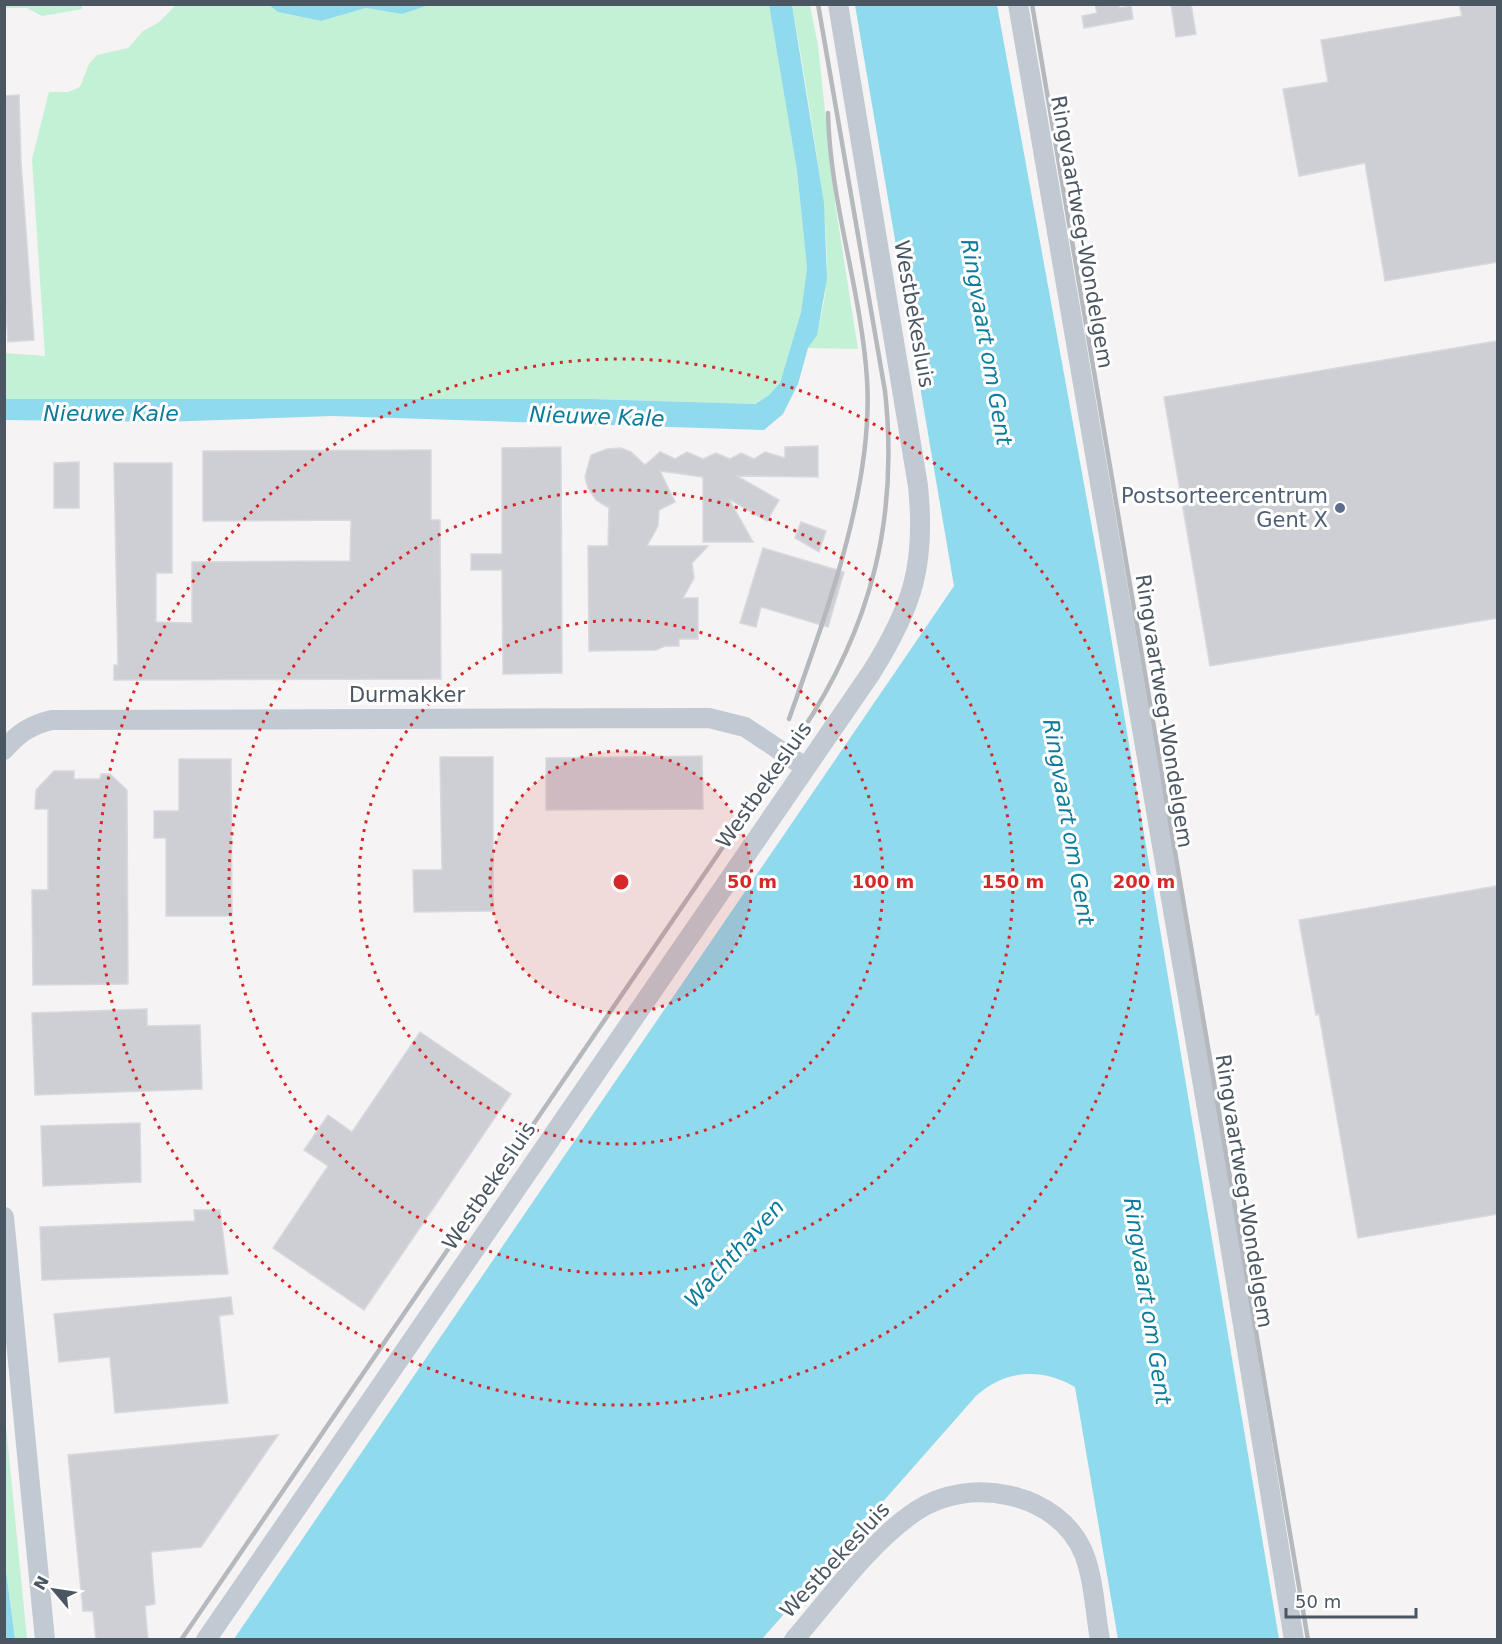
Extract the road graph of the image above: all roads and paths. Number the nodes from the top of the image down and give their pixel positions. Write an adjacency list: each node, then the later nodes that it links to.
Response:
1 (838, 4): 4 (street, Westbekesluis)
2 (1018, 4): 10 (street, Ringvaartweg-Wondelgem)
3 (4, 750): 4 (street, Durmakker)
4 (805, 768): 7 (street, Westbekesluis)
5 (4, 1217): 6 (street)
6 (45, 1640)
7 (206, 1640)
8 (794, 1640): 9 (street, Westbekesluis)
9 (1100, 1640)
10 (1294, 1640)

